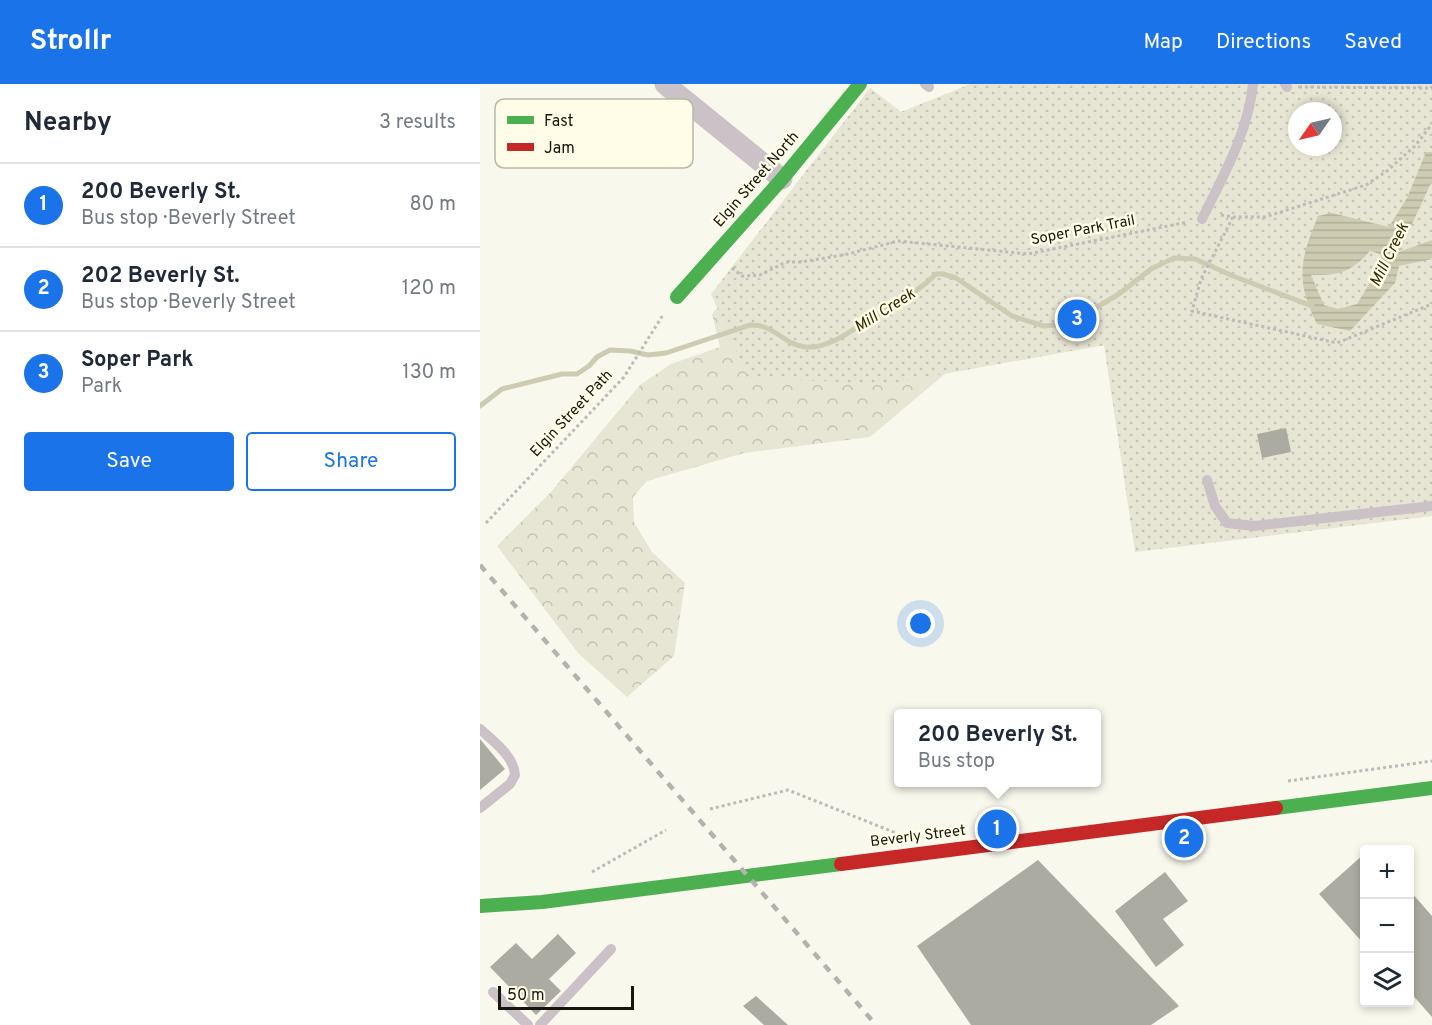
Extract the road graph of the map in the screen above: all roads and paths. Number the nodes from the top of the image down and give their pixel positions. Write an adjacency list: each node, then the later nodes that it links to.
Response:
1 (665, 84): 6 (street)
2 (860, 84): 9 (main road, Elgin Street North)
3 (1253, 84): 11 (lane)
4 (1286, 85): 5 (path)
5 (1432, 88)
6 (683, 99)
7 (693, 107): 9 (street)
8 (1432, 124): 10 (path, Soper Park Trail)
9 (782, 179): 13 (main road, Elgin Street North)
10 (1233, 217): 11 (path, Soper Park Trail); 14 (path)
11 (1202, 219): 12 (path, Soper Park Trail)
12 (728, 265)
13 (677, 297)
14 (1432, 304)
15 (665, 314): 18 (path, Elgin Street Path)
16 (1207, 480): 17 (lane)
17 (1432, 506)
18 (486, 524)
19 (480, 729): 23 (lane)
20 (1432, 761): 21 (path)
21 (1278, 783)
22 (1432, 788): 28 (main road, Beverly Street)
23 (480, 808)
24 (711, 809): 26 (path)
25 (666, 830): 27 (path)
26 (904, 836)
27 (584, 876)
28 (480, 906)
29 (611, 949): 32 (lane)
30 (493, 992): 31 (lane)
31 (528, 1025)
32 (540, 1025)

